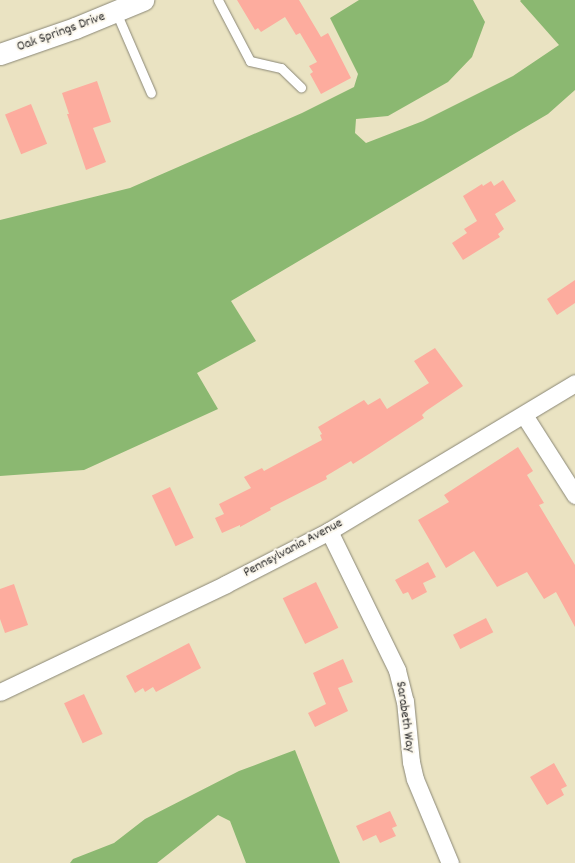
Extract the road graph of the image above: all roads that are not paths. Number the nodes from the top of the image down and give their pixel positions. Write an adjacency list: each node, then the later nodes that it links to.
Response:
1 (143, 0): 3 (street, Oak Springs Drive)
2 (218, 0): 5 (lane)
3 (116, 12): 4 (street, Oak Springs Drive); 6 (lane)
4 (0, 54)
5 (301, 87)
6 (151, 93)
7 (575, 383): 8 (street, Pennsylvania Avenue)
8 (524, 415): 9 (street); 10 (street, Pennsylvania Avenue)
9 (575, 495)
10 (329, 531): 11 (street, Pennsylvania Avenue); 12 (street, Sarabeth Way)
11 (0, 692)
12 (450, 863)

